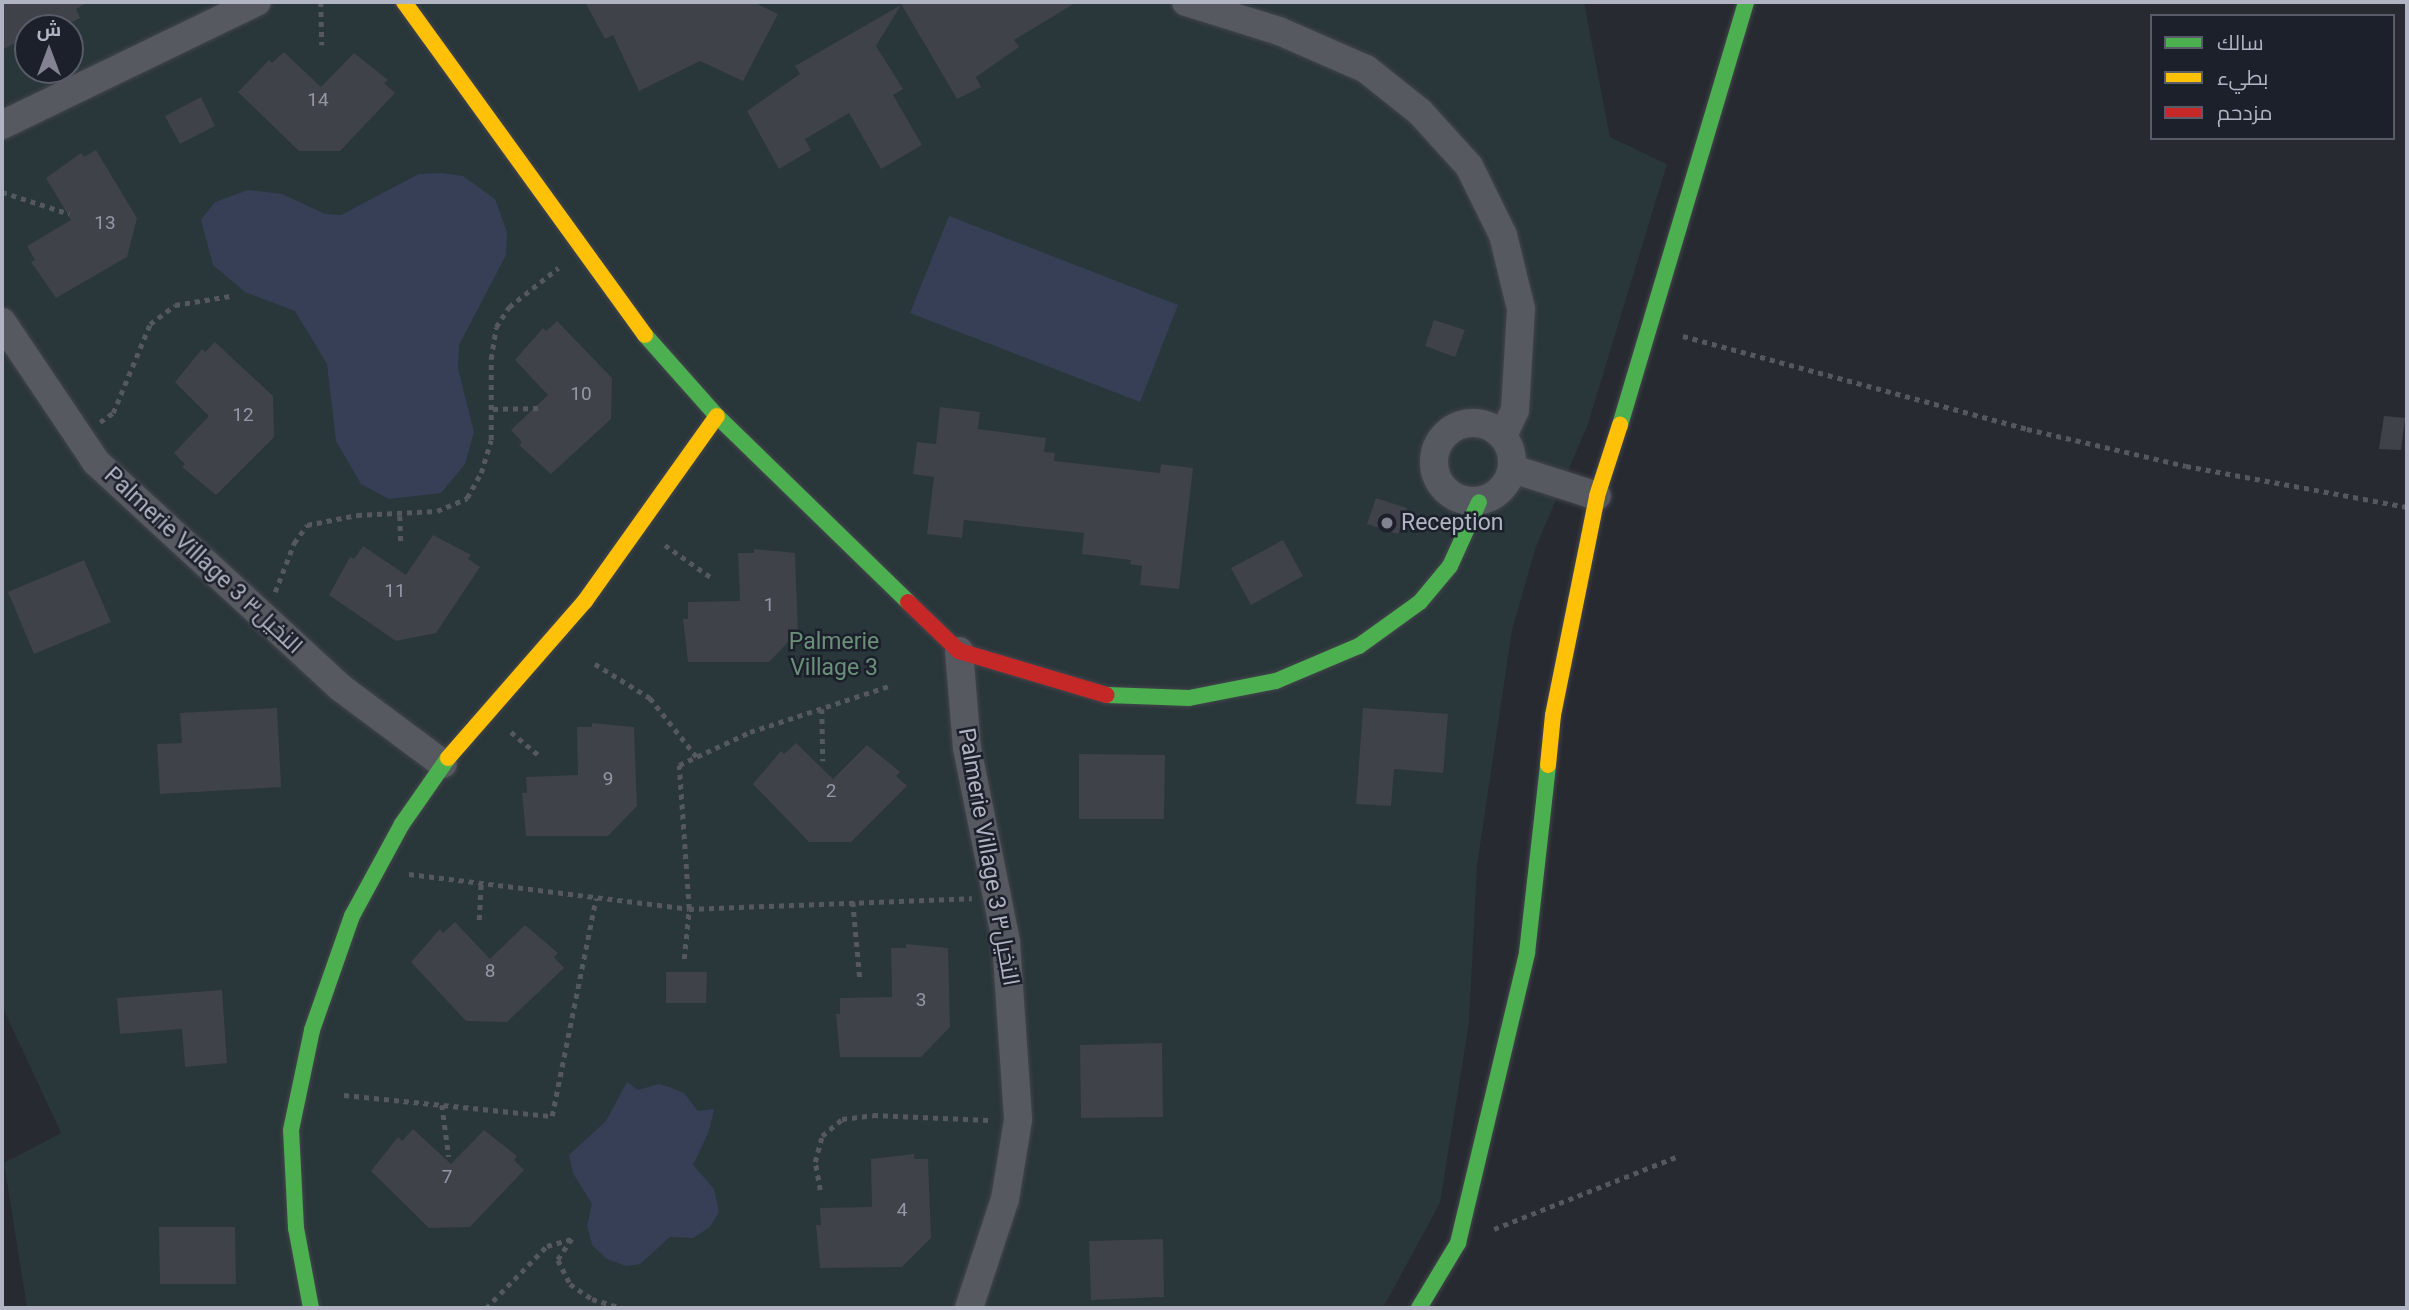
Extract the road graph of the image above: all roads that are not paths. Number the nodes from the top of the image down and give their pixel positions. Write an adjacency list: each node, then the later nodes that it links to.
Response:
1 (257, 2): 5 (street)
2 (404, 2): 7 (street)
3 (1186, 2): 8 (street)
4 (1746, 2): 10 (street)
5 (2, 125)
6 (2, 322): 13 (street, Palmerie Village 3 النخيل٣)
7 (717, 416): 12 (street); 13 (street)
8 (1503, 436): 9 (street); 11 (street)
9 (1513, 469): 10 (street); 11 (street)
10 (1597, 496): 16 (street)
11 (1479, 502): 12 (street)
12 (959, 652): 15 (street, Palmerie Village 3 النخيل٣)
13 (443, 764): 14 (street)
14 (311, 1308)
15 (969, 1308)
16 (1419, 1308)

